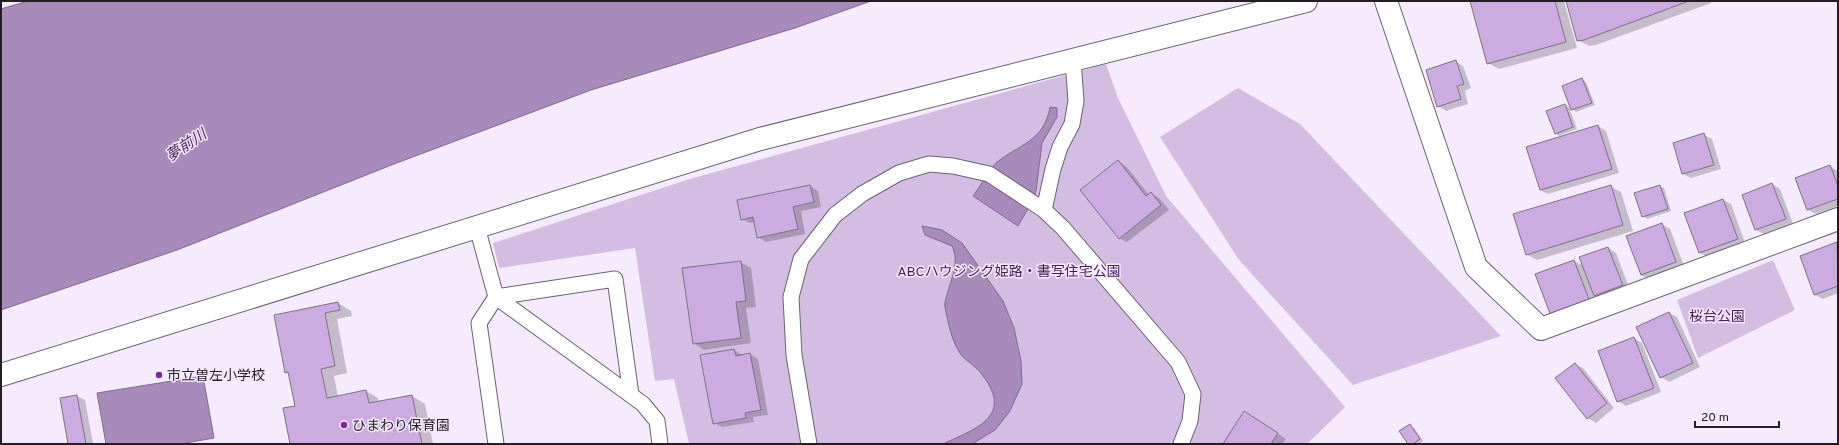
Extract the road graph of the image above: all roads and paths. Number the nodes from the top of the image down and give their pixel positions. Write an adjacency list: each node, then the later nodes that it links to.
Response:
1 (1306, 1): 3 (street)
2 (1386, 1): 5 (street)
3 (1073, 60): 4 (lane); 6 (street)
4 (1038, 206): 12 (lane); 13 (lane)
5 (1838, 218)
6 (477, 227): 7 (lane); 8 (street)
7 (496, 297): 9 (lane); 9 (lane); 10 (lane)
8 (1, 375)
9 (631, 395): 11 (lane)
10 (496, 444)
11 (660, 444)
12 (809, 444)
13 (1181, 444)

